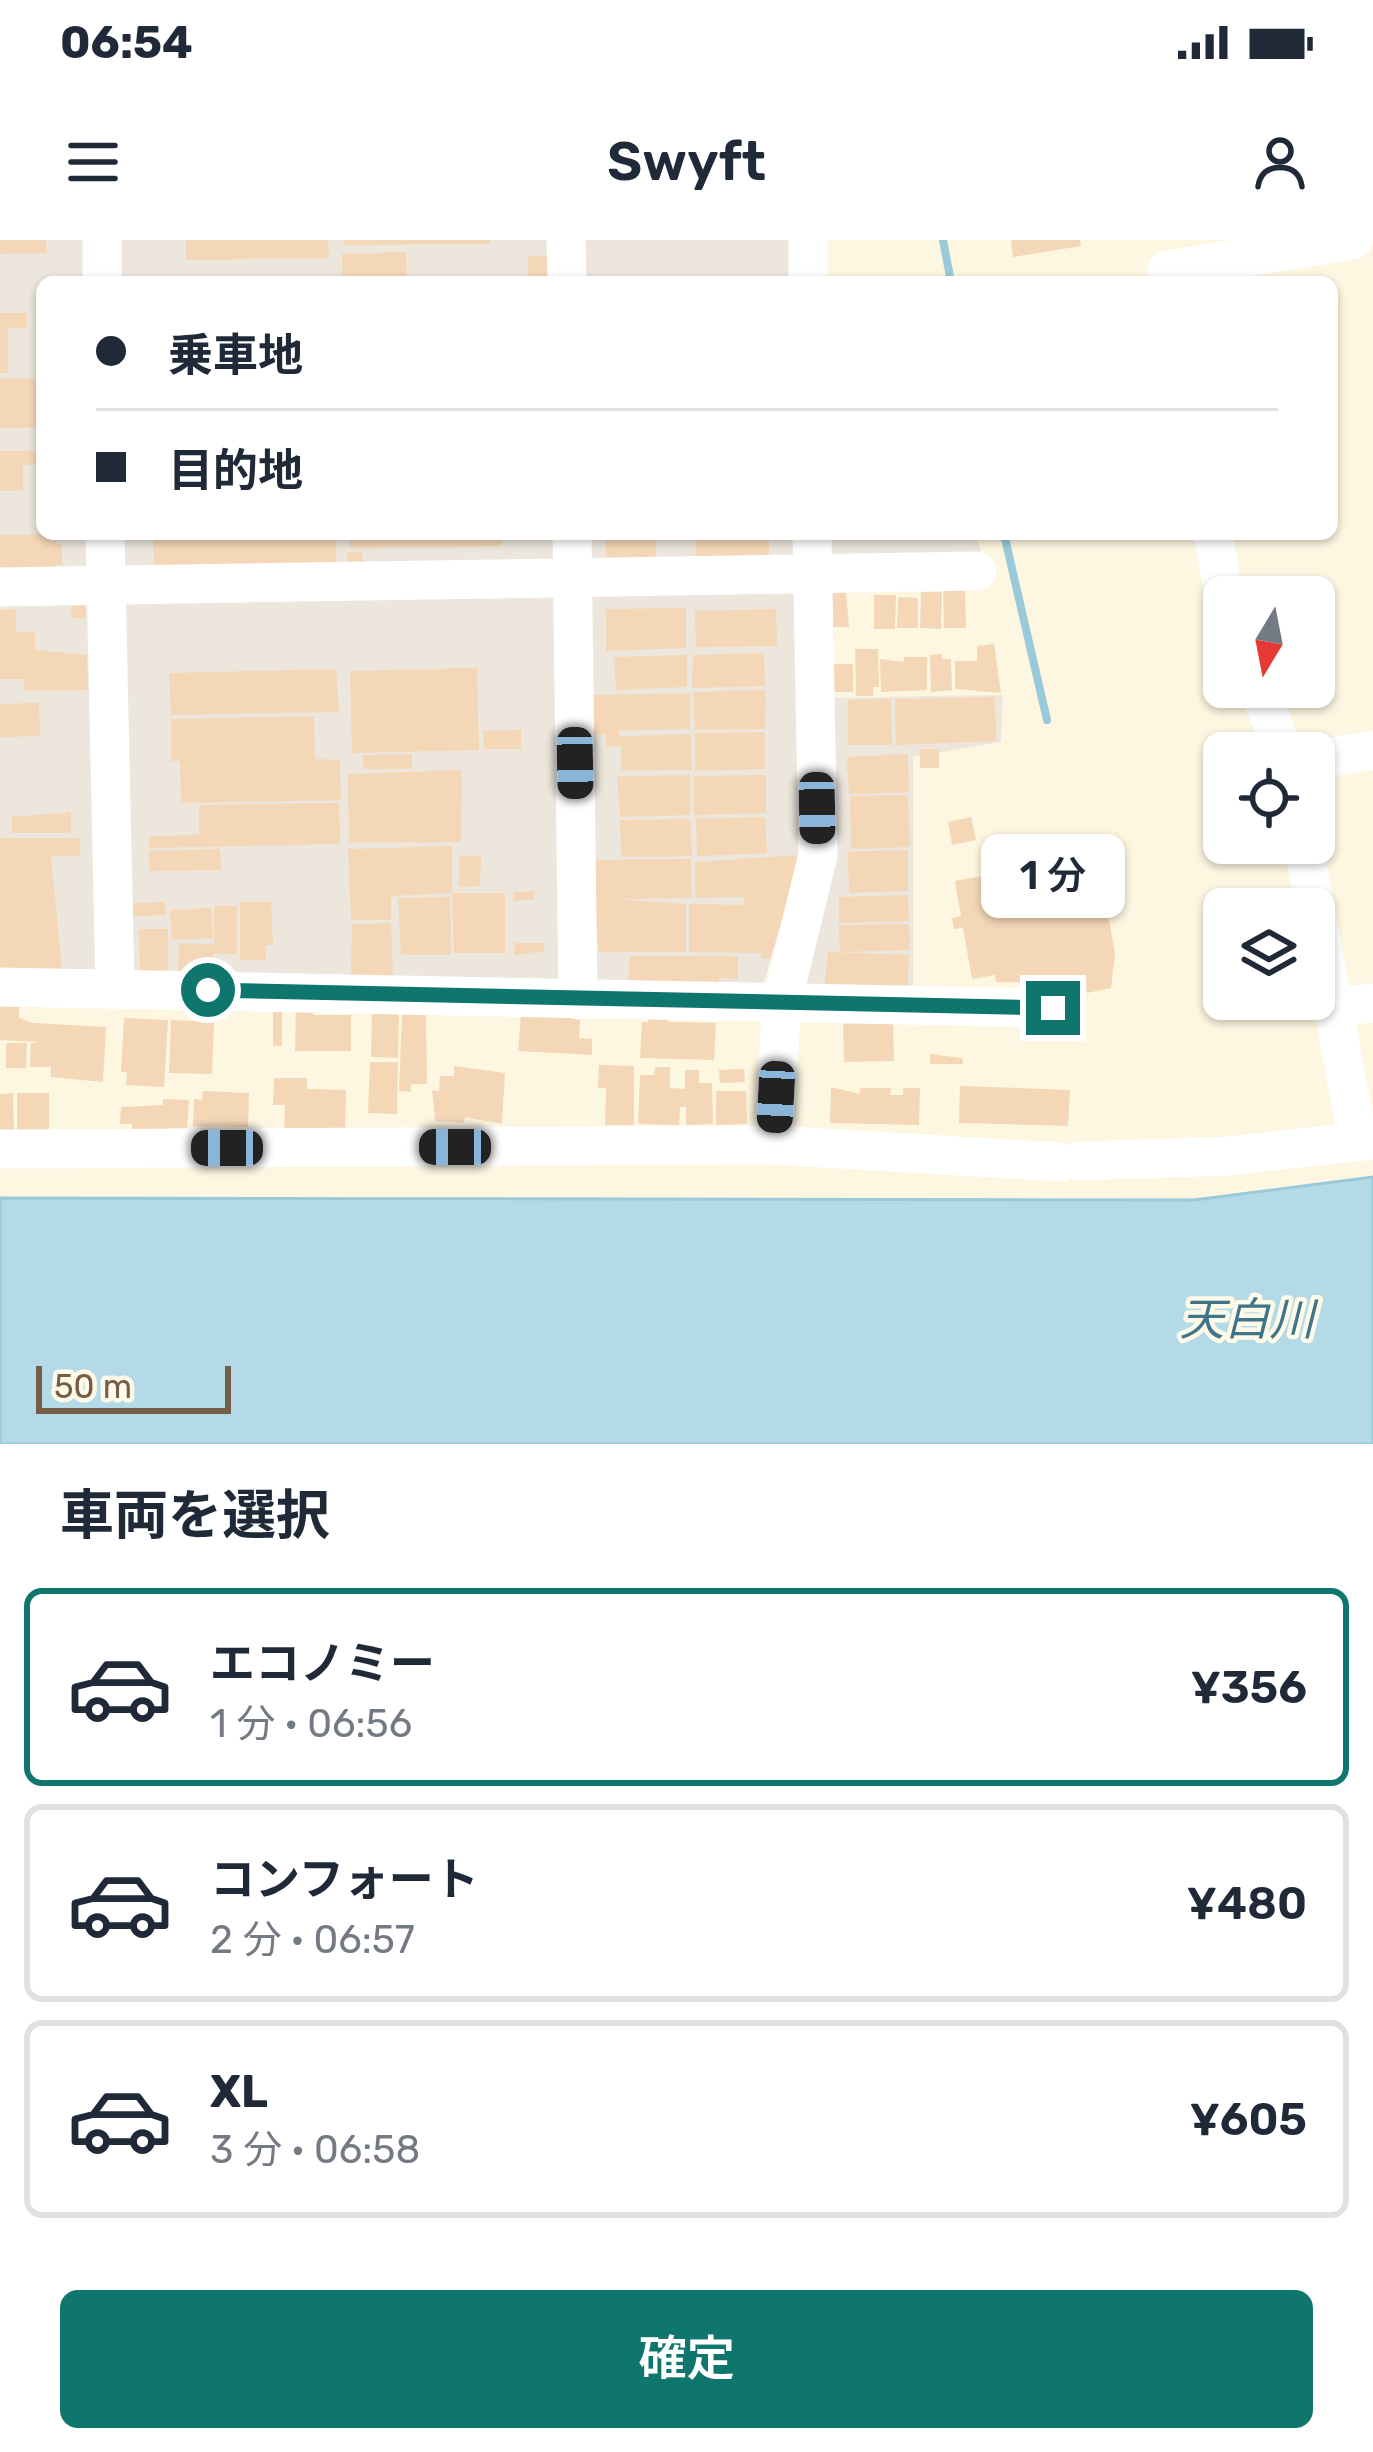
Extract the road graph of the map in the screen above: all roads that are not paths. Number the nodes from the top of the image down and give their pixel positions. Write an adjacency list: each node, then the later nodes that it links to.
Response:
1 (102, 240): 6 (street)
2 (566, 240): 7 (street)
3 (808, 240): 8 (street)
4 (1353, 240): 5 (street)
5 (1166, 264)
6 (102, 276)
7 (566, 276)
8 (808, 276)
9 (105, 540): 16 (street)
10 (572, 540): 14 (street)
11 (1214, 540): 15 (street)
12 (812, 553): 13 (street); 14 (street); 23 (street)
13 (977, 571)
14 (572, 574): 16 (street); 22 (street)
15 (1220, 576)
16 (106, 584): 17 (street); 21 (street)
17 (0, 587)
18 (1373, 750): 19 (street)
19 (1335, 756)
20 (0, 987): 21 (street)
21 (115, 987): 22 (street)
22 (578, 1000): 23 (street)
23 (782, 1002): 26 (street); 29 (street)
24 (1373, 1003): 25 (street)
25 (1335, 1007)
26 (1053, 1008)
27 (1335, 1011): 28 (street)
28 (1365, 1141): 29 (street)
29 (773, 1145): 30 (street)
30 (0, 1150)

